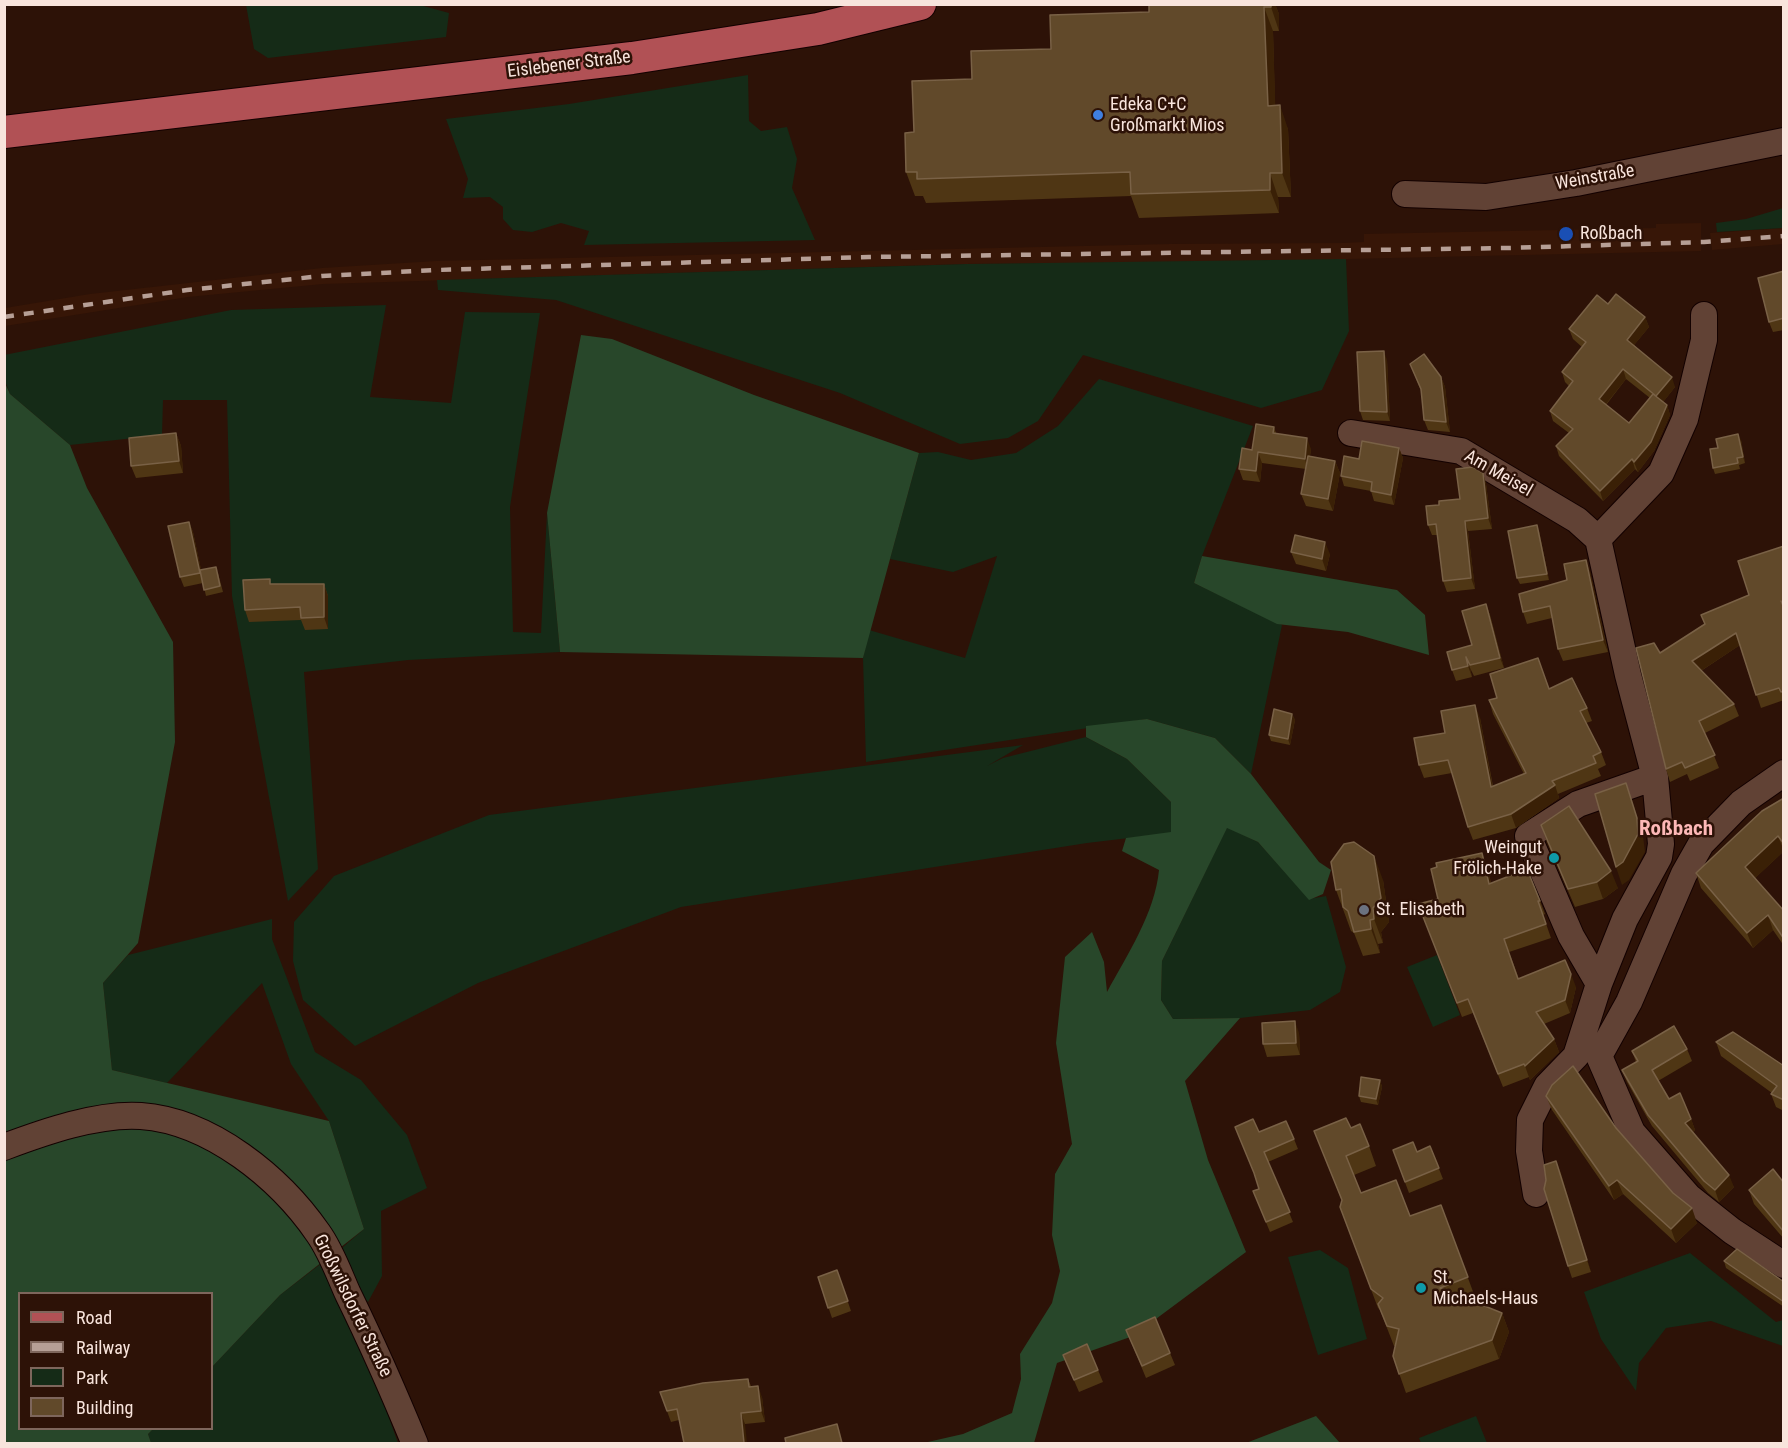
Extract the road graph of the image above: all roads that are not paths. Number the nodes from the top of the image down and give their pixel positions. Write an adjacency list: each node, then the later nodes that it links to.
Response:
1 (920, 4): 2 (main road, Eislebener Straße)
2 (4, 132)
3 (1784, 141): 4 (street, Weinstraße)
4 (1405, 194)
5 (1704, 315): 7 (street)
6 (1351, 433): 7 (street, Am Meisel)
7 (1598, 539): 9 (street)
8 (1784, 772): 11 (street)
9 (1655, 777): 10 (street); 10 (street)
10 (1599, 984): 11 (street)
11 (1587, 1056): 13 (street); 14 (street)
12 (4, 1147): 15 (street, Großwilsdorfer Straße)
13 (1536, 1194)
14 (1784, 1264)
15 (415, 1443)

